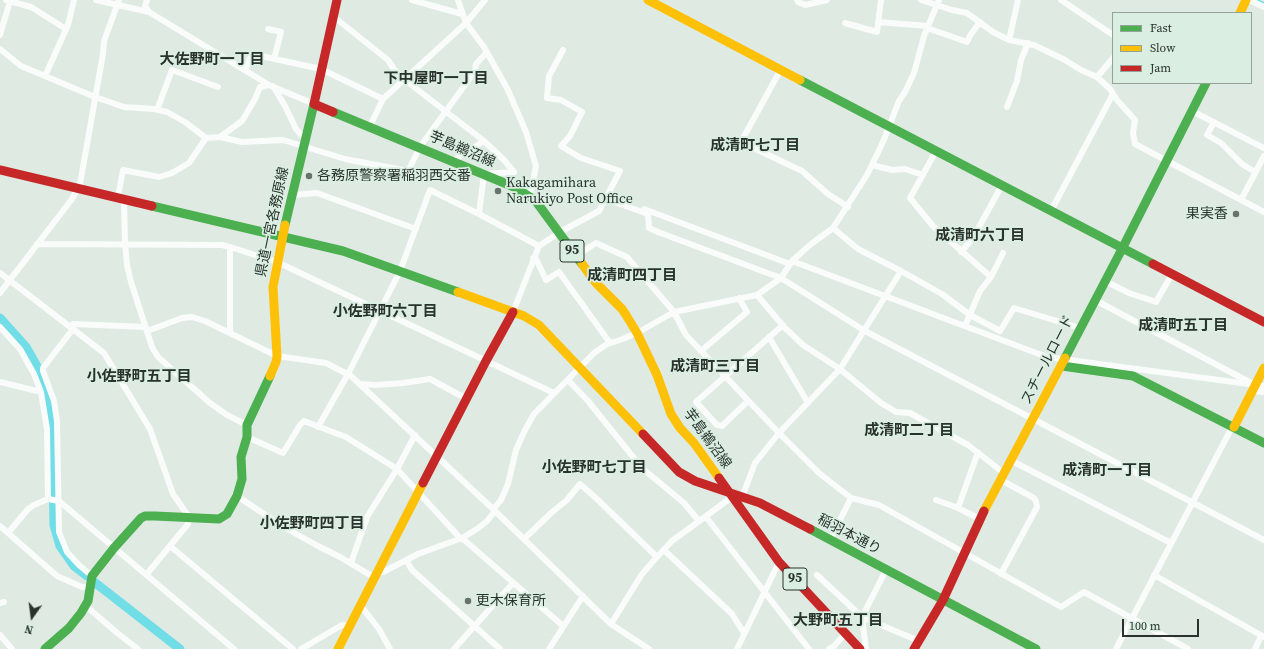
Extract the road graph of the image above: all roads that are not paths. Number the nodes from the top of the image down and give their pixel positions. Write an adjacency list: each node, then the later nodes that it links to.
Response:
1 (74, 0): 29 (street)
2 (96, 0): 17 (street)
3 (147, 0): 20 (street)
4 (338, 0): 23 (street)
5 (412, 0): 22 (street)
6 (458, 0): 22 (street)
7 (485, 0): 26 (street)
8 (648, 0): 41 (street)
9 (797, 0): 10 (street)
10 (827, 0)
11 (881, 0): 24 (street)
12 (921, 0): 18 (street)
13 (1018, 0): 33 (street)
14 (1061, 0): 31 (street)
15 (1248, 0): 19 (street); 21 (street)
16 (8, 1): 29 (street); 32 (street)
17 (118, 2): 20 (street); 50 (street)
18 (938, 2): 25 (street); 28 (street)
19 (1264, 7)
20 (149, 12): 42 (street)
21 (1241, 12)
22 (462, 14): 26 (street)
23 (334, 16): 40 (street); 45 (street)
24 (878, 22): 27 (street); 28 (street)
25 (980, 22): 28 (street); 33 (street)
26 (466, 23): 37 (street); 45 (street)
27 (845, 23)
28 (927, 27): 59 (street)
29 (66, 29): 43 (street)
30 (268, 29): 38 (street)
31 (1112, 33)
32 (0, 35)
33 (1009, 40): 34 (street)
34 (1028, 43): 44 (street); 53 (street)
35 (0, 49): 43 (street)
36 (563, 50): 80 (street)
37 (487, 52): 55 (street); 78 (street)
38 (274, 59): 40 (street); 42 (street)
39 (1112, 59): 44 (street)
40 (321, 69): 51 (street); 52 (street)
41 (781, 69): 59 (street); 82 (street)
42 (245, 70): 47 (street)
43 (45, 76): 50 (street)
44 (1097, 77): 49 (street)
45 (405, 80): 51 (street); 55 (street)
46 (1206, 84): 56 (street, スチールロード)
47 (271, 86): 52 (street); 60 (street); 63 (street)
48 (218, 87): 54 (street)
49 (1113, 94): 68 (street); 84 (street)
50 (95, 97): 54 (street); 76 (street)
51 (383, 99): 58 (street)
52 (314, 104): 58 (street, 芋島鵜沼線 / 95); 63 (street, 県道一宮各務原線)
53 (1007, 107)
54 (157, 110): 61 (street)
55 (446, 111): 62 (street); 64 (street)
56 (1192, 111): 57 (street); 68 (street, スチールロード)
57 (1214, 122): 65 (street); 72 (street)
58 (370, 126): 64 (street, 芋島鵜沼線 / 95)
59 (889, 126): 66 (street); 70 (street)
60 (220, 137): 61 (street); 63 (street)
61 (206, 138): 79 (street)
62 (484, 141): 69 (street); 73 (street)
63 (304, 142): 64 (street); 77 (street, 県道一宮各務原線)
64 (420, 147): 69 (street, 芋島鵜沼線 / 95)
65 (1264, 148)
66 (936, 151): 74 (street); 75 (street)
67 (1264, 156): 72 (street)
68 (1167, 160): 81 (street); 95 (street, スチールロード)
69 (453, 161): 73 (street, 芋島鵜沼線 / 95)
70 (872, 165): 74 (street); 82 (street)
71 (0, 170): 76 (street, 稲羽本通り)
72 (1255, 172): 81 (street)
73 (484, 174): 78 (street, 芋島鵜沼線 / 95); 86 (street)
74 (923, 175): 96 (street)
75 (1002, 185): 84 (street); 96 (street)
76 (78, 188): 79 (street, 稲羽本通り); 91 (street)
77 (292, 196): 88 (street); 90 (street, 県道一宮各務原線)
78 (530, 196): 89 (street, 芋島鵜沼線 / 95)
79 (121, 198): 90 (street, 稲羽本通り); 92 (street)
80 (606, 198): 83 (street); 89 (street)
81 (1241, 200): 85 (street)
82 (848, 207): 87 (street)
83 (632, 208): 101 (street); 107 (street)
84 (1051, 211): 95 (street)
85 (1264, 212)
86 (479, 214): 88 (street); 93 (street)
87 (833, 228): 101 (street); 103 (street)
88 (416, 229): 102 (street)
89 (560, 232): 93 (street); 98 (street, 芋島鵜沼線 / 95)
90 (283, 237): 100 (street, 県道一宮各務原線); 102 (street, 稲羽本通り)
91 (37, 244): 92 (street); 108 (street)
92 (125, 244): 94 (street); 125 (street)
93 (539, 246): 99 (street)
94 (230, 247): 100 (street); 127 (street)
95 (1122, 249): 105 (street); 109 (street, スチールロード)
96 (961, 252): 106 (street)
97 (1003, 253): 106 (street)
98 (576, 256): 117 (street); 128 (street, 芋島鵜沼線 / 95)
99 (533, 258): 116 (street); 130 (street)
100 (277, 262): 115 (street); 132 (street, 県道一宮各務原線)
101 (791, 262): 107 (street); 112 (street)
102 (400, 271): 115 (street); 116 (street, 稲羽本通り)
103 (901, 271): 112 (street); 118 (street)
104 (0, 273): 108 (street)
105 (1172, 274): 109 (street); 119 (street)
106 (991, 277): 118 (street)
107 (781, 278): 111 (street); 126 (street)
108 (10, 280): 110 (street); 123 (street)
109 (1105, 281): 114 (street, スチールロード)
110 (0, 293)
111 (757, 294): 113 (street); 120 (street)
112 (885, 296): 121 (street); 126 (street)
113 (739, 298): 117 (street); 131 (street)
114 (1095, 300): 124 (street, スチールロード); 143 (street)
115 (380, 311): 133 (street); 138 (street)
116 (513, 312): 133 (street); 135 (street, 稲羽本通り)
117 (674, 312): 128 (street); 131 (street)
118 (970, 315): 121 (street); 124 (street)
119 (1264, 322)
120 (782, 326): 129 (street); 137 (street)
121 (965, 326): 134 (street)
122 (0, 327): 144 (street)
123 (72, 328): 125 (street); 167 (street); 173 (street)
124 (1080, 328): 134 (street, スチールロード)
125 (147, 329): 127 (street); 151 (street)
126 (865, 331): 137 (street); 150 (street)
127 (230, 333): 132 (street)
128 (637, 333): 130 (street); 165 (street, 芋島鵜沼線 / 95)
129 (769, 337): 139 (street); 149 (street)
130 (610, 343): 135 (street)
131 (701, 351): 139 (street)
132 (277, 356): 138 (street); 151 (street, 県道一宮各務原線)
133 (486, 361): 146 (street); 147 (street)
134 (1063, 363): 143 (street); 150 (street, スチールロード); 153 (street)
135 (581, 368): 140 (street); 165 (street, 稲羽本通り)
136 (1264, 368): 143 (street)
137 (840, 370): 149 (street); 158 (street)
138 (348, 374): 142 (street); 152 (street)
139 (725, 376): 148 (street); 148 (street)
140 (568, 380): 146 (street); 175 (street)
141 (0, 382): 144 (street)
142 (360, 384): 147 (street); 155 (street)
143 (1257, 387): 145 (street); 153 (street)
144 (41, 392): 167 (street)
145 (1264, 392)
146 (554, 393): 171 (street)
147 (467, 398): 159 (street)
148 (748, 401): 154 (street)
149 (808, 403): 154 (street)
150 (1034, 419): 160 (street, スチールロード); 169 (street)
151 (246, 425): 156 (street)
152 (318, 427): 156 (street); 161 (street)
153 (1234, 427): 157 (street); 169 (street)
154 (779, 433): 165 (street); 166 (street)
155 (414, 435): 159 (street); 161 (street)
156 (247, 437): 164 (street)
157 (1264, 443)
158 (978, 452): 162 (street); 170 (street)
159 (438, 456): 163 (street); 171 (street)
160 (1012, 461): 162 (street, スチールロード); 182 (street)
161 (397, 469): 163 (street); 190 (street)
162 (1003, 477): 174 (street, スチールロード); 192 (street)
163 (418, 493): 178 (street); 197 (street)
164 (237, 496): 173 (street); 190 (street)
165 (735, 497): 172 (street); 180 (street, 稲羽本通り); 189 (street, 芋島鵜沼線 / 95)
166 (851, 498): 180 (street); 186 (street)
167 (54, 500): 177 (street); 184 (street); 196 (street)
168 (936, 500): 170 (street)
169 (1192, 502): 181 (street); 182 (street)
170 (958, 508): 174 (street)
171 (494, 510): 178 (street); 179 (street)
172 (706, 517): 175 (street); 200 (street)
173 (189, 518): 183 (street); 184 (street)
174 (980, 519): 186 (street, スチールロード)
175 (699, 521): 185 (street)
176 (0, 526): 177 (street)
177 (8, 533): 199 (street)
178 (462, 538): 188 (street); 198 (street)
179 (524, 539): 187 (street); 201 (street)
180 (830, 540): 191 (street, 稲羽本通り)
181 (1264, 540)
182 (1171, 543): 195 (street)
183 (170, 546): 193 (street); 220 (street)
184 (114, 548): 193 (street); 196 (street)
185 (664, 550): 187 (street); 211 (street)
186 (965, 554): 192 (street); 202 (street, スチールロード)
187 (657, 557): 207 (street)
188 (406, 560): 197 (street); 209 (street)
189 (779, 562): 200 (street); 212 (street, 芋島鵜沼線 / 95)
190 (351, 563): 197 (street)
191 (886, 570): 202 (street, 稲羽本通り); 205 (street)
192 (1001, 574): 206 (street)
193 (146, 575): 219 (street)
194 (816, 575): 205 (street)
195 (1154, 575): 206 (street); 214 (street)
196 (92, 576): 199 (street)
197 (376, 576): 204 (street)
198 (513, 583): 209 (street); 210 (street)
199 (89, 587): 203 (street)
200 (764, 591): 211 (street); 229 (street)
201 (583, 596): 207 (street); 210 (street)
202 (943, 600): 215 (street, スチールロード); 233 (street, 稲羽本通り)
203 (86, 606): 217 (street); 218 (street)
204 (360, 607): 208 (street); 223 (street)
205 (862, 617): 215 (street); 232 (street)
206 (1132, 619): 234 (street); 235 (street)
207 (611, 624): 227 (street)
208 (350, 626): 221 (street); 222 (street)
209 (475, 626): 224 (street); 225 (street)
210 (563, 626): 226 (street)
211 (744, 633): 228 (street)
212 (845, 634): 230 (street); 231 (street, 芋島鵜沼線 / 95)
213 (0, 635): 216 (street)
214 (1263, 636): 236 (street)
215 (916, 645)
216 (12, 649)
217 (44, 649)
218 (138, 649)
219 (234, 649)
220 (293, 649)
221 (300, 649)
222 (338, 649)
223 (390, 649)
224 (454, 649)
225 (500, 649)
226 (549, 649)
227 (650, 649)
228 (737, 649)
229 (809, 649)
230 (829, 649)
231 (860, 649)
232 (866, 649)
233 (1036, 649)
234 (1116, 649)
235 (1188, 649)
236 (1255, 649)

